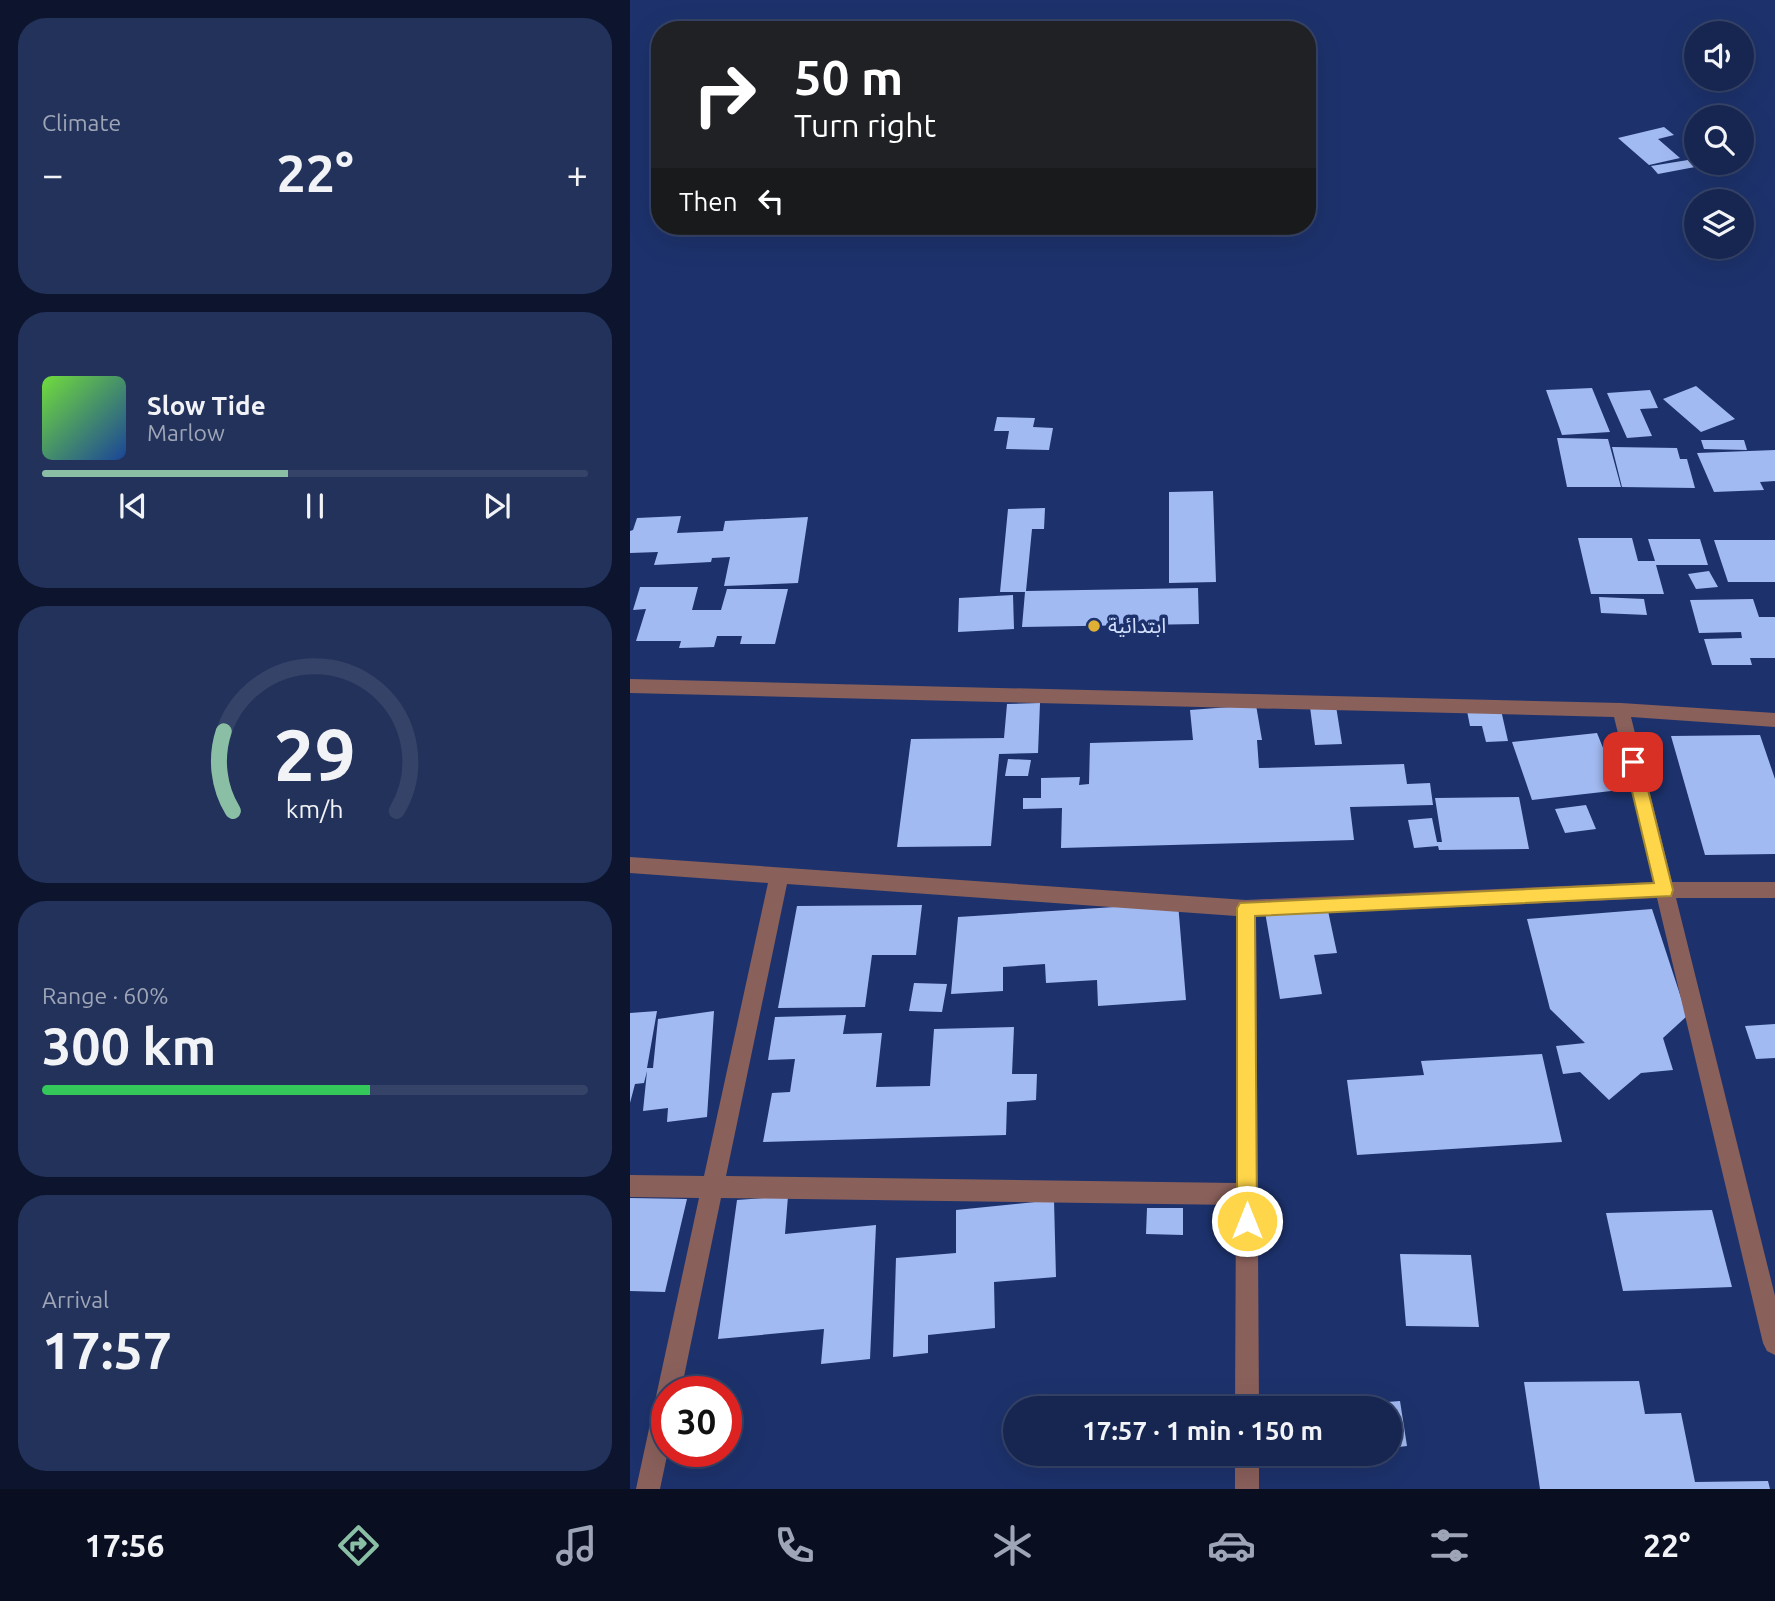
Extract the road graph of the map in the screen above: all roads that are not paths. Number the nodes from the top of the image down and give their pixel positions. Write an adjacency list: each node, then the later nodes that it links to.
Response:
1 (630, 686): 2 (street)
2 (1621, 710): 3 (street); 6 (street)
3 (1775, 720)
4 (630, 865): 5 (street)
5 (779, 876): 8 (street); 10 (street)
6 (1665, 890): 7 (street); 8 (street); 12 (street)
7 (1775, 890)
8 (1246, 908): 11 (street)
9 (630, 1186): 10 (street)
10 (712, 1188): 11 (street); 13 (street)
11 (1247, 1194): 14 (street)
12 (1775, 1343)
13 (672, 1376)
14 (1247, 1396)
15 (1247, 1466): 18 (street)
16 (653, 1467): 17 (street)
17 (648, 1489)
18 (1247, 1489)

